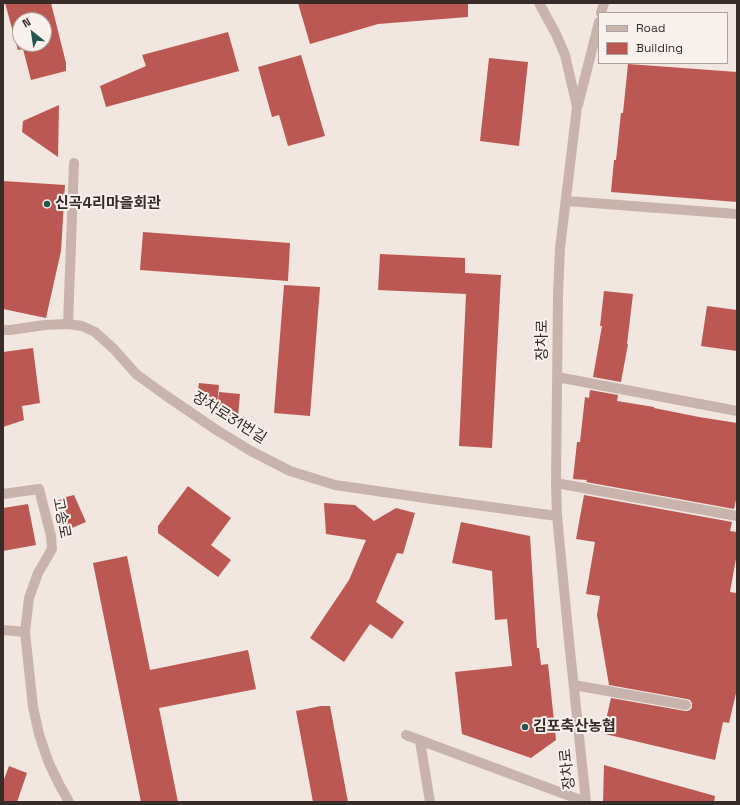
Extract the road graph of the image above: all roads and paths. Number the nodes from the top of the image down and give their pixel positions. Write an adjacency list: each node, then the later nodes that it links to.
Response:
1 (538, 3): 3 (street, 장차로)
2 (598, 26): 3 (street)
3 (577, 107): 5 (street, 장차로)
4 (74, 163): 7 (street)
5 (567, 201): 6 (street); 9 (street, 장차로)
6 (737, 214)
7 (68, 324): 8 (street); 13 (street, 장차로31번길)
8 (3, 330)
9 (558, 376): 10 (street); 11 (street, 장차로)
10 (737, 411)
11 (556, 483): 13 (street, 장차로); 14 (street)
12 (3, 494): 16 (street, 고송로)
13 (557, 516): 17 (street, 장차로)
14 (737, 516)
15 (3, 630): 16 (street)
16 (25, 632): 21 (street, 고송로)
17 (574, 686): 18 (street); 23 (street, 장차로)
18 (686, 705)
19 (406, 735): 20 (street)
20 (420, 740): 22 (street); 23 (street)
21 (69, 802)
22 (430, 802)
23 (586, 802)

